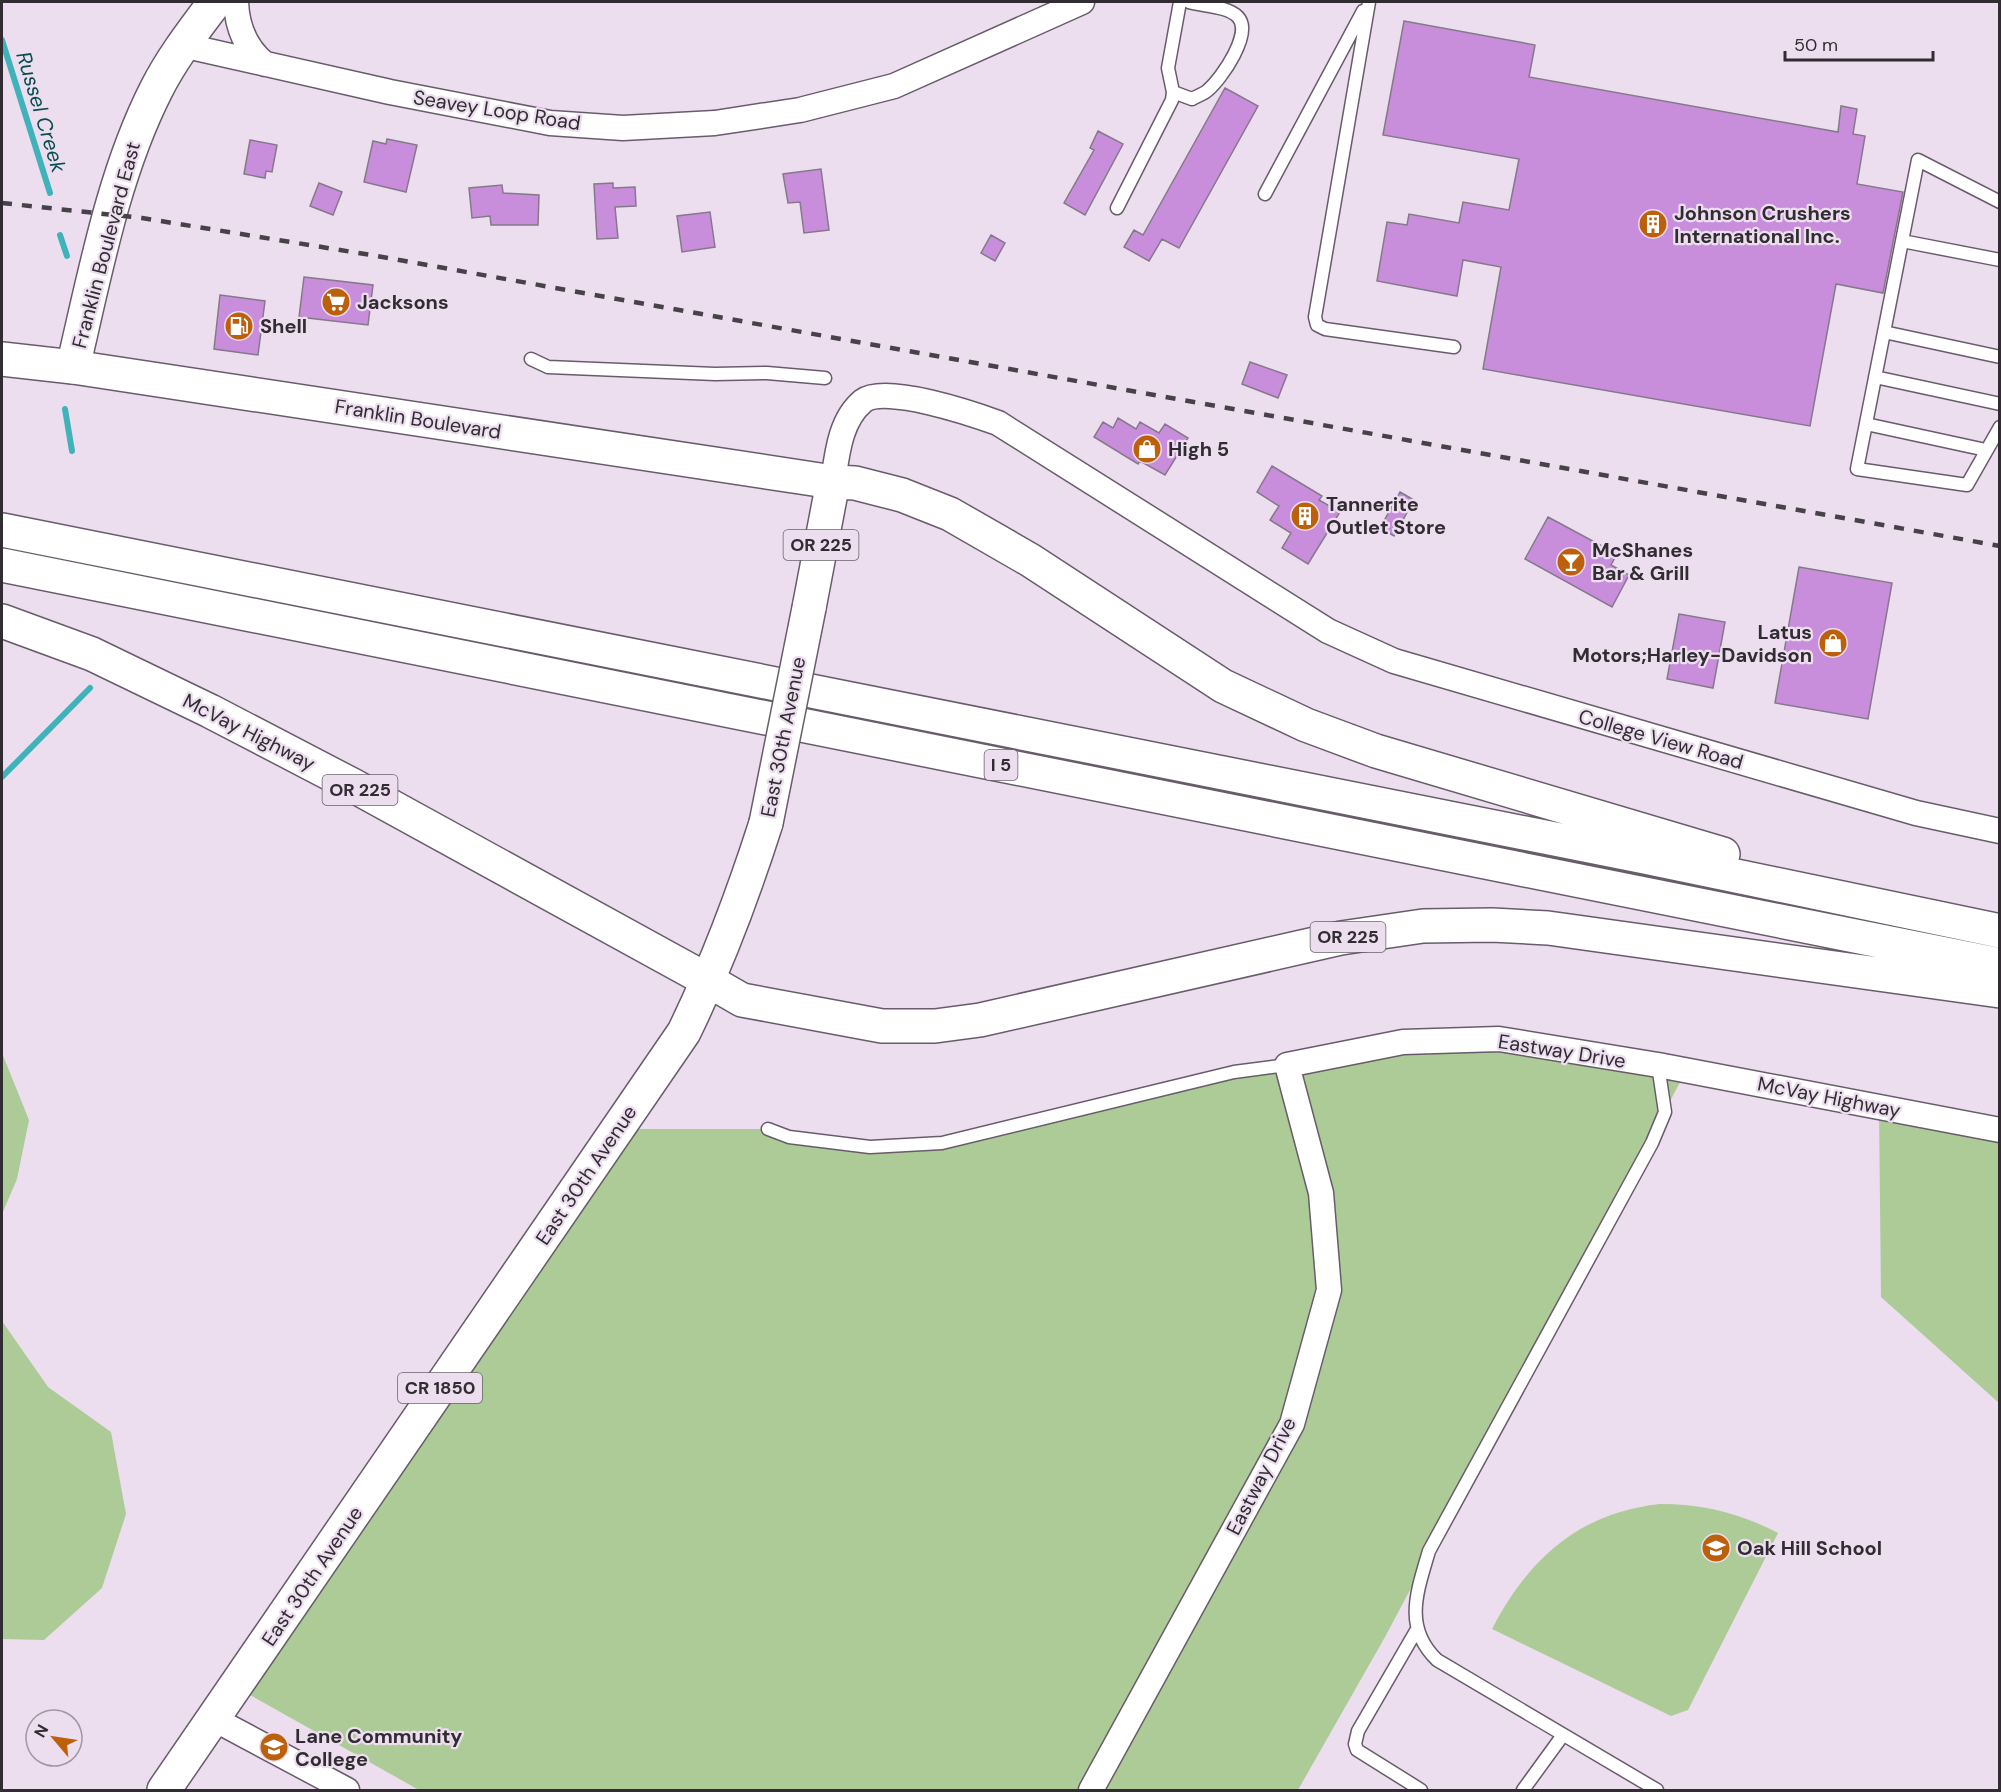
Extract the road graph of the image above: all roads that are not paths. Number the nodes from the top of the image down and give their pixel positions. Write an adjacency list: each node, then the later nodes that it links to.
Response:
1 (215, 2): 7 (main road, Franklin Boulevard East)
2 (236, 2): 8 (street)
3 (1082, 2): 8 (street, Seavey Loop Road)
4 (1180, 2): 9 (lane)
5 (1189, 2): 9 (lane)
6 (1368, 2): 10 (lane); 16 (lane)
7 (182, 45): 8 (street, Seavey Loop Road); 20 (main road, Franklin Boulevard East)
8 (265, 64)
9 (1173, 92): 12 (lane)
10 (1265, 194)
11 (2000, 202): 13 (lane)
12 (1117, 207)
13 (1902, 241): 14 (lane); 15 (lane)
14 (2000, 260)
15 (1884, 332): 17 (lane); 21 (lane)
16 (1454, 347)
17 (2000, 357)
18 (2, 359): 20 (main road, Franklin Boulevard)
19 (531, 359): 22 (lane)
20 (73, 367): 27 (main road, Franklin Boulevard)
21 (1875, 377): 23 (lane); 24 (lane)
22 (825, 378)
23 (2000, 404)
24 (1866, 424): 26 (lane); 26 (lane)
25 (2000, 427): 26 (lane)
26 (1986, 450)
27 (834, 482): 31 (street, College View Road); 32 (main road, Franklin Boulevard); 35 (main road, East 30th Avenue / OR 225, bridge)
28 (2, 530): 32 (main road, I 5)
29 (2, 566): 34 (main road, I 5)
30 (2, 621): 35 (main road, McVay Highway / OR 225)
31 (2000, 831)
32 (1964, 924): 33 (main road, I 5)
33 (2000, 931)
34 (2000, 965)
35 (709, 981): 36 (main road, OR 225); 42 (main road, East 30th Avenue / CR 1850)
36 (2000, 991)
37 (1287, 1065): 38 (street, Eastway Drive); 39 (lane, Eastway Drive); 46 (street, Eastway Drive)
38 (1658, 1065): 40 (street, McVay Highway); 41 (lane)
39 (768, 1129)
40 (2000, 1130)
41 (1416, 1631): 43 (lane); 47 (lane)
42 (213, 1719): 44 (main road, East 30th Avenue / CR 1850); 45 (street)
43 (1563, 1735): 48 (lane); 49 (lane)
44 (164, 1791)
45 (347, 1791)
46 (1091, 1791)
47 (1421, 1791)
48 (1523, 1791)
49 (1657, 1791)

